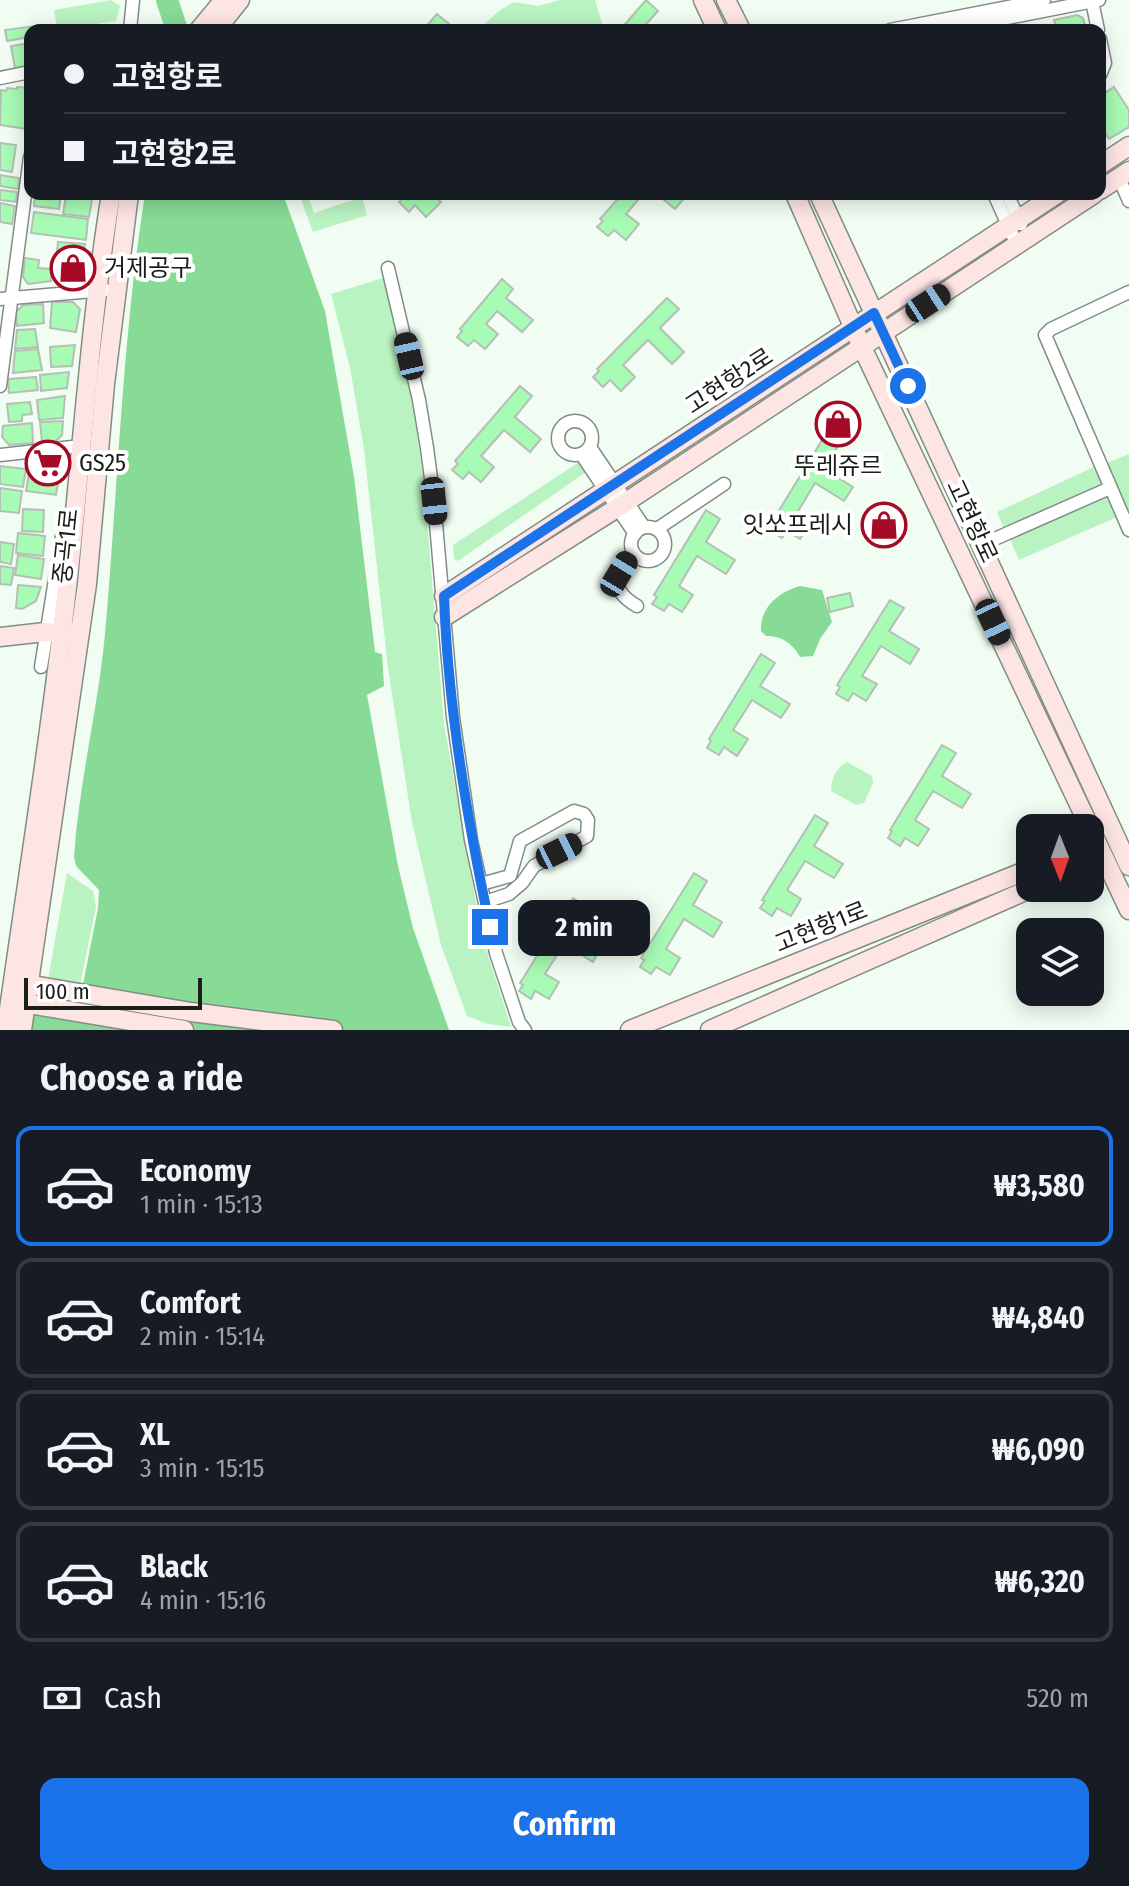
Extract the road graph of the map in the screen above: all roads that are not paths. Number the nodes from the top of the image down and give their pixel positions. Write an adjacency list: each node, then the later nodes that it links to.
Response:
1 (133, 0): 7 (street)
2 (703, 0): 10 (street)
3 (726, 0): 11 (street)
4 (1044, 0): 12 (street)
5 (1096, 1): 13 (street); 14 (street)
6 (234, 2): 8 (street); 9 (street)
7 (131, 24)
8 (206, 24)
9 (220, 24)
10 (714, 24)
11 (738, 24)
12 (938, 24)
13 (977, 24)
14 (1098, 24)
15 (24, 73): 16 (street)
16 (0, 78)
17 (1129, 146): 18 (street)
18 (1106, 161)
19 (1124, 174): 20 (street); 30 (street)
20 (1106, 186)
21 (24, 192): 37 (street)
22 (111, 200): 35 (street, 중곡1로)
23 (128, 200): 35 (street, 중곡1로)
24 (798, 200): 31 (street, 고현항로)
25 (822, 200): 38 (street, 고현항로)
26 (998, 200): 32 (street)
27 (1008, 200): 32 (street)
28 (1048, 200): 32 (street, 고현항2로)
29 (1085, 200): 33 (street, 고현항2로)
30 (1129, 201)
31 (804, 212): 39 (street, 고현항로); 41 (street)
32 (1014, 223): 33 (street); 38 (street, 고현항2로)
33 (1022, 242): 40 (street, 고현항2로)
34 (388, 268): 55 (street)
35 (108, 290): 37 (street); 44 (street, 중곡1로); 58 (street, 중곡1로)
36 (1129, 292): 49 (street)
37 (6, 298): 43 (street)
38 (874, 313): 39 (street, 고현항2로); 40 (street, 고현항로)
39 (854, 327): 41 (street, 고현항2로); 42 (street, 고현항로)
40 (883, 332): 42 (street, 고현항2로); 53 (street, 고현항로)
41 (830, 344): 48 (street, 고현항2로)
42 (862, 347): 50 (street, 고현항2로); 61 (street, 고현항로)
43 (0, 386)
44 (81, 446): 46 (street); 58 (street, 중곡1로)
45 (585, 450): 48 (street)
46 (0, 455)
47 (724, 484): 51 (street)
48 (610, 487): 50 (street); 55 (street, 고현항2로)
49 (1110, 488): 52 (street); 53 (street)
50 (622, 504): 51 (street); 57 (street, 고현항2로)
51 (645, 530): 54 (street); 54 (street)
52 (1129, 530)
53 (981, 545): 61 (street, 고현항로)
54 (633, 552): 56 (street)
55 (444, 596): 57 (street)
56 (637, 606)
57 (444, 617): 63 (street)
58 (62, 633): 59 (street); 60 (street); 67 (street, 중곡1로)
59 (0, 637)
60 (41, 667)
61 (1112, 848): 66 (street, 고현항로)
62 (1016, 875): 74 (street, 고현항1로)
63 (481, 884): 65 (street); 65 (street)
64 (1016, 895): 75 (street, 고현항1로)
65 (485, 902): 73 (street)
66 (1129, 910)
67 (20, 983): 68 (street, 중곡1로); 72 (street)
68 (18, 1003): 69 (street); 70 (street); 71 (street)
69 (6, 1030)
70 (22, 1030)
71 (184, 1030)
72 (333, 1030)
73 (525, 1030)
74 (630, 1030)
75 (710, 1030)

